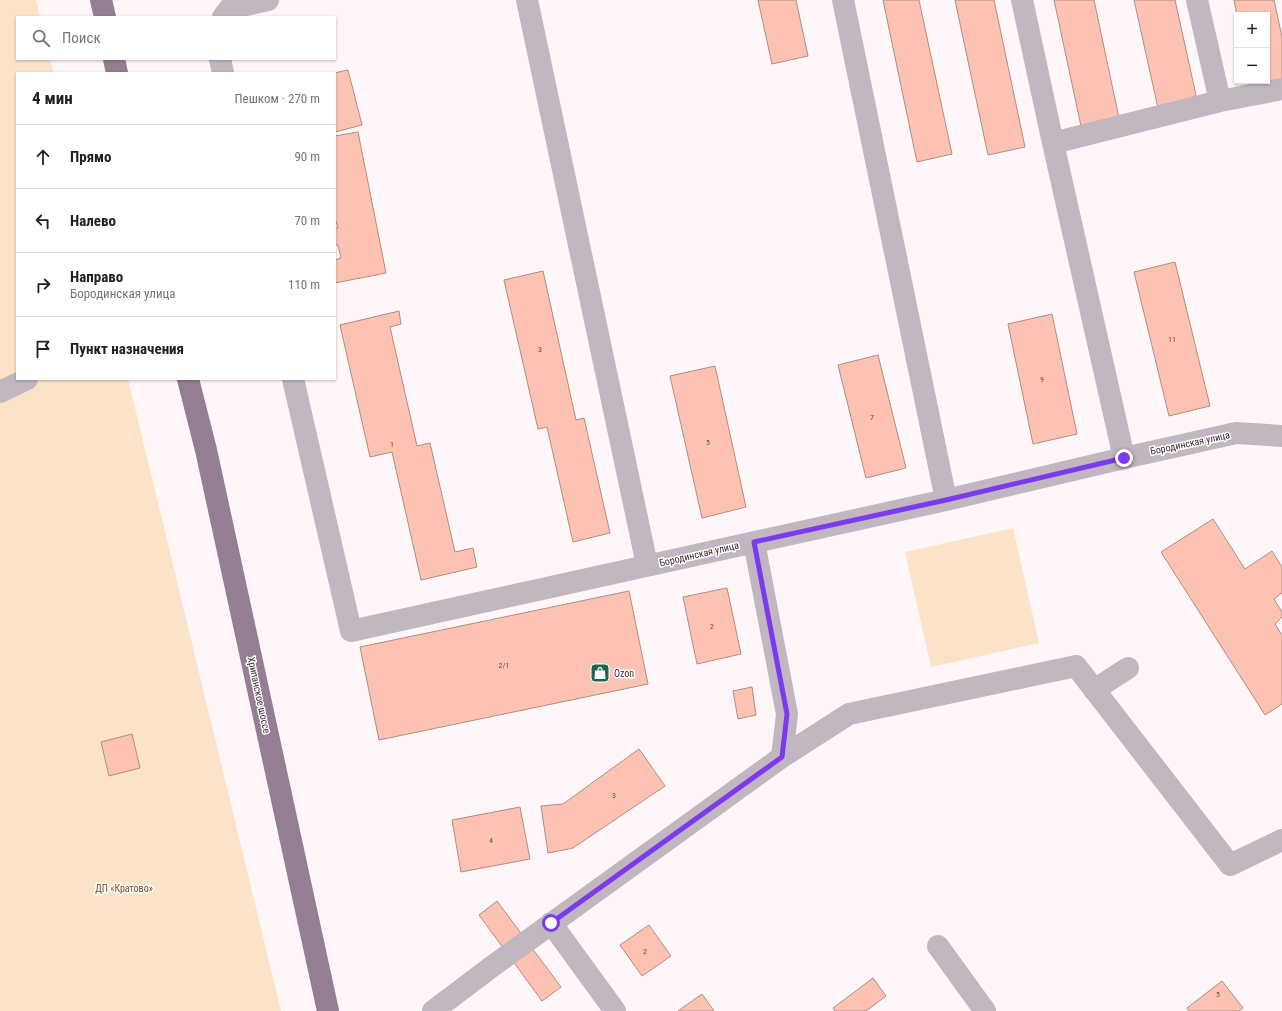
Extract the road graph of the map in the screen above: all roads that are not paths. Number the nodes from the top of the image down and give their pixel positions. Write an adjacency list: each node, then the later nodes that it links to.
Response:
1 (101, 0): 7 (main road)
2 (268, 0): 8 (street)
3 (527, 0): 24 (street)
4 (843, 0): 22 (street)
5 (1022, 0): 15 (street)
6 (1197, 0): 14 (street)
7 (105, 16)
8 (224, 16)
9 (114, 60): 11 (main road)
10 (220, 60): 12 (street)
11 (118, 72)
12 (223, 72)
13 (1282, 89): 14 (street)
14 (1220, 101): 15 (street)
15 (1052, 143): 21 (street)
16 (26, 380): 19 (street)
17 (188, 380): 31 (main road, Хрипанское шоссе)
18 (293, 380): 24 (street, Бородинская улица)
19 (0, 392)
20 (1282, 436): 21 (street, Бородинская улица)
21 (1124, 458): 22 (street, Бородинская улица)
22 (946, 500): 23 (street, Бородинская улица)
23 (754, 542): 24 (street, Бородинская улица); 27 (street)
24 (647, 565)
25 (1128, 668): 26 (street)
26 (1094, 690): 27 (street); 28 (street)
27 (782, 757): 29 (street)
28 (1282, 840)
29 (551, 923): 32 (street); 33 (street)
30 (938, 946): 34 (street)
31 (328, 1011)
32 (433, 1011)
33 (615, 1011)
34 (986, 1011)

